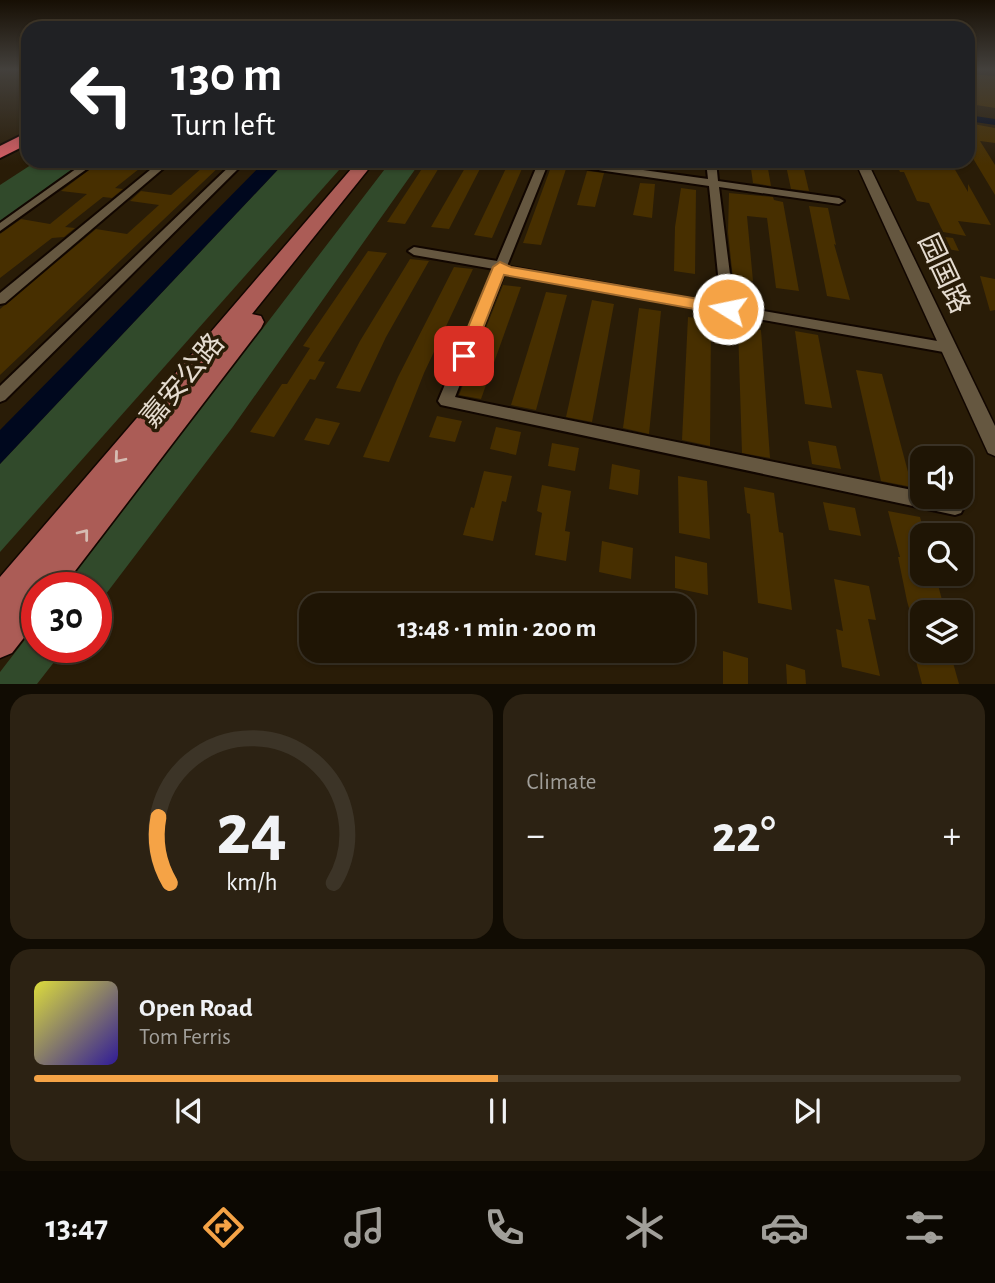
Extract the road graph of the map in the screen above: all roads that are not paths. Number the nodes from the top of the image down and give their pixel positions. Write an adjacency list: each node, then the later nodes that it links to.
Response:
1 (21, 129): 2 (highway)
2 (0, 141)
3 (21, 141): 4 (highway)
4 (0, 153)
5 (83, 168): 16 (street)
6 (159, 168): 19 (street)
7 (234, 168): 22 (street)
8 (361, 168): 26 (main road, 嘉安公路, one-way to 26)
9 (374, 168): 25 (main road, 嘉安公路, one-way to 9)
10 (541, 168): 18 (street)
11 (605, 168): 14 (street)
12 (712, 168): 14 (street)
13 (864, 168): 21 (street, 园国路)
14 (714, 184): 15 (street); 20 (street)
15 (839, 201)
16 (0, 228)
17 (414, 251): 18 (street)
18 (500, 267): 20 (street); 24 (street)
19 (0, 300)
20 (728, 309): 21 (street)
21 (949, 348): 23 (street, 园国路)
22 (0, 396)
23 (995, 447)
24 (910, 497)
25 (55, 572)
26 (0, 601)
27 (21, 614): 28 (main road)
28 (0, 641)

